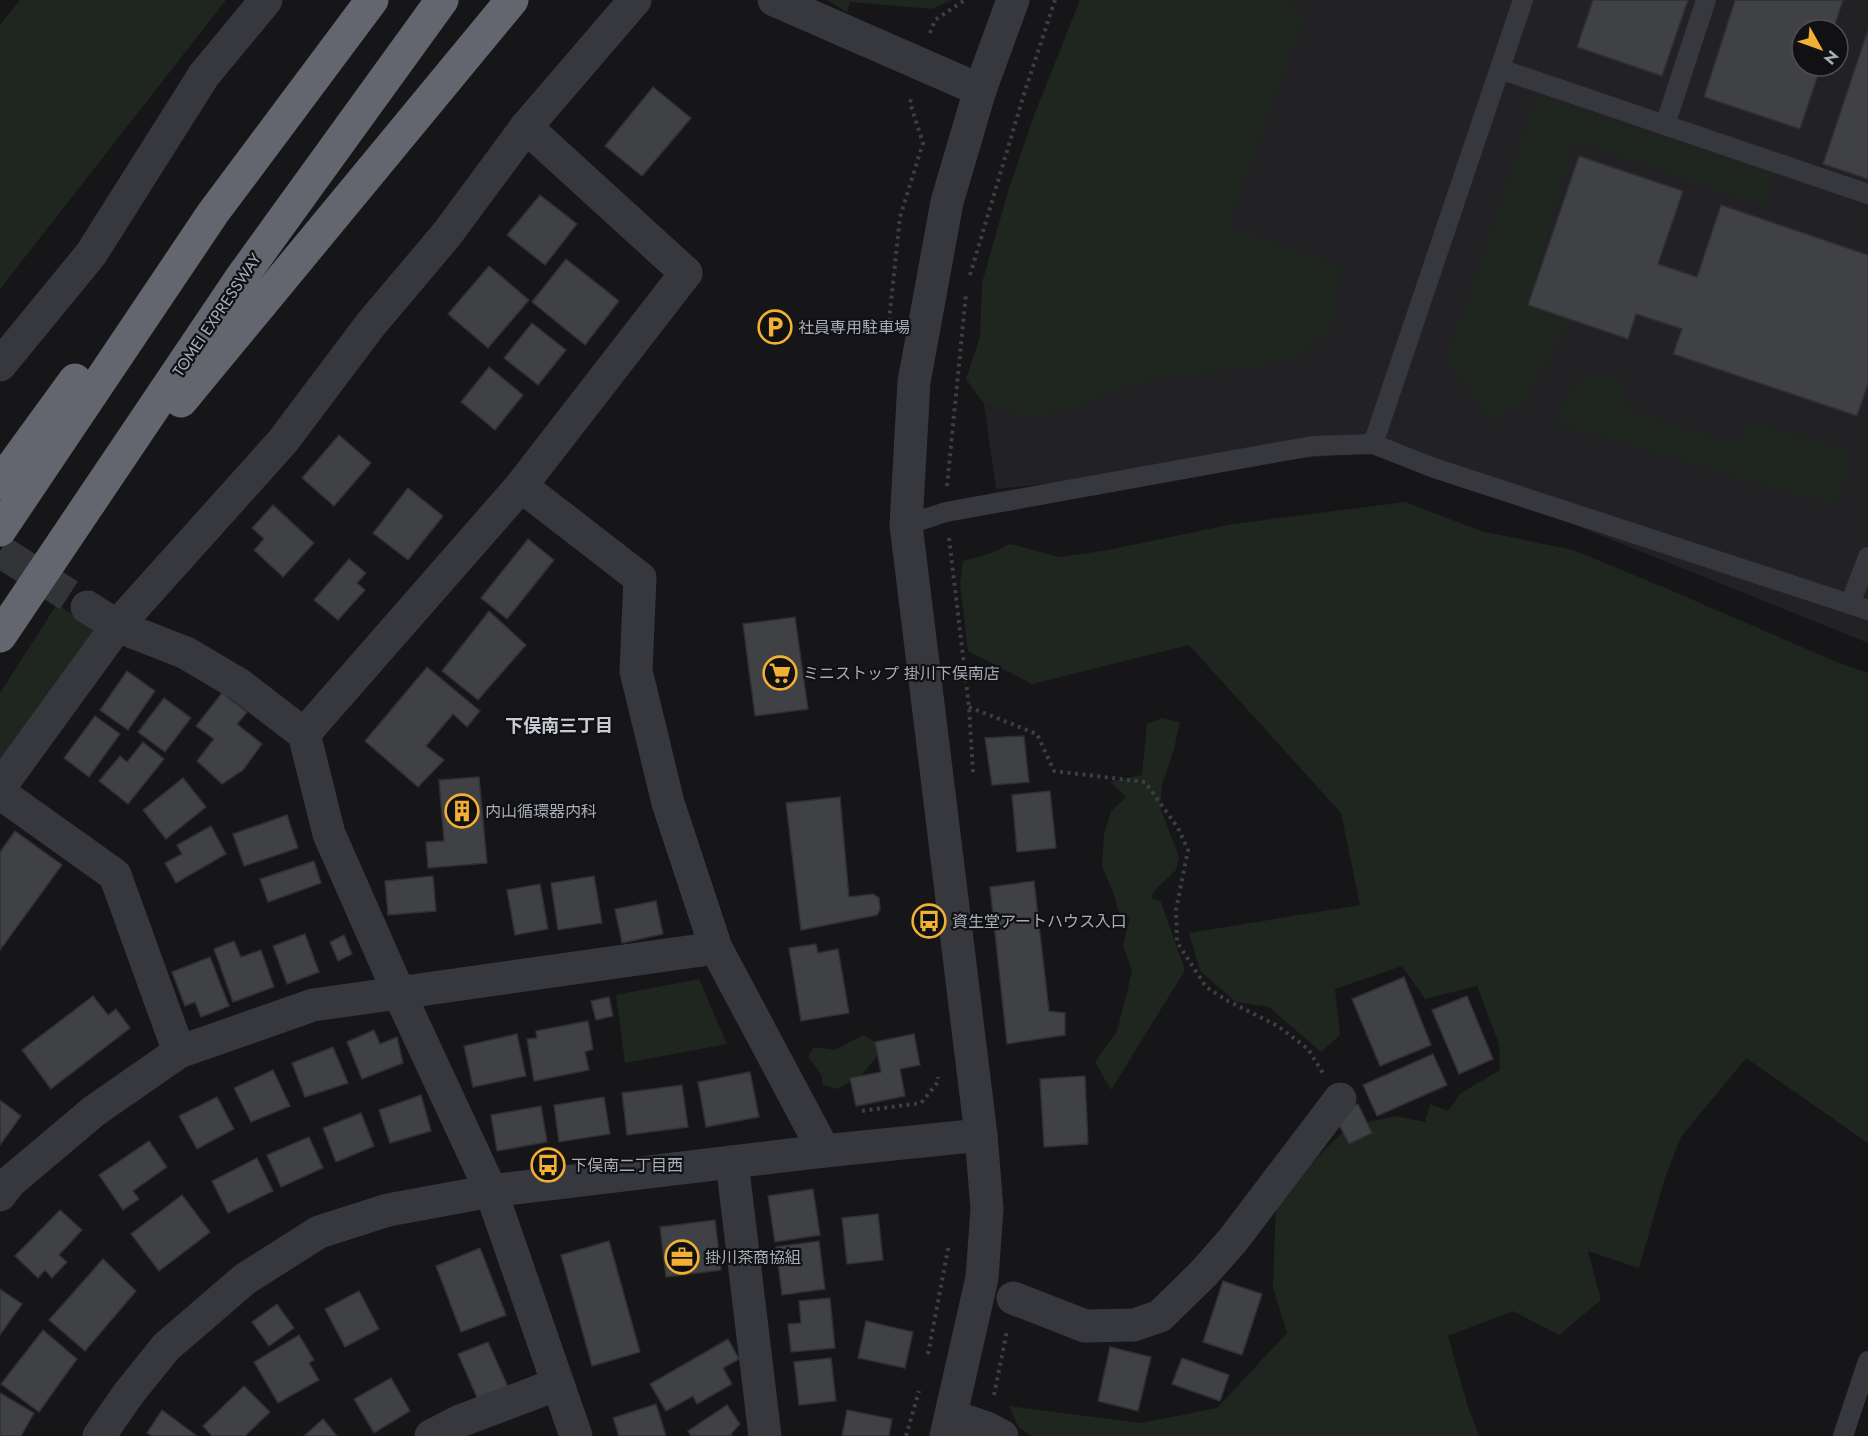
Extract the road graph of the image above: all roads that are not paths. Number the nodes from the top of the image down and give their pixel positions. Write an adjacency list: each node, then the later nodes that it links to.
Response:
1 (266, 0): 16 (street)
2 (372, 0): 15 (highway)
3 (442, 0): 22 (highway, TOMEI EXPRESSWAY)
4 (512, 0): 22 (highway)
5 (635, 0): 13 (street)
6 (774, 0): 11 (street)
7 (1013, 0): 11 (street)
8 (1523, 0): 10 (lane)
9 (1706, 0): 12 (lane)
10 (1500, 69): 12 (lane); 17 (lane)
11 (980, 90): 20 (street)
12 (1665, 125): 14 (lane)
13 (526, 127): 19 (street); 26 (street)
14 (1868, 194)
15 (213, 213): 18 (highway); 21 (highway)
16 (0, 365)
17 (1373, 444): 20 (lane); 25 (lane)
18 (0, 483)
19 (521, 486): 28 (street); 31 (street)
20 (906, 525): 35 (street)
21 (0, 530)
22 (55, 553): 27 (highway, TOMEI EXPRESSWAY)
23 (1868, 556): 25 (lane)
24 (87, 607): 26 (street)
25 (1859, 607)
26 (117, 626): 28 (street); 29 (street)
27 (0, 636)
28 (304, 734): 32 (street)
29 (0, 787)
30 (0, 793): 33 (street)
31 (716, 948): 32 (street); 36 (street)
32 (399, 993): 33 (street); 38 (street)
33 (179, 1052): 39 (street)
34 (1340, 1099): 41 (street)
35 (981, 1135): 36 (street); 40 (street)
36 (824, 1151): 37 (street)
37 (732, 1162): 38 (street); 48 (street)
38 (491, 1191): 43 (street); 45 (street)
39 (0, 1195)
40 (979, 1289): 41 (lane); 44 (street)
41 (1013, 1298)
42 (1868, 1361): 50 (lane)
43 (558, 1384): 46 (street); 47 (street)
44 (949, 1426): 49 (street)
45 (99, 1436)
46 (431, 1436)
47 (576, 1436)
48 (765, 1436)
49 (1002, 1436)
50 (1843, 1436)

